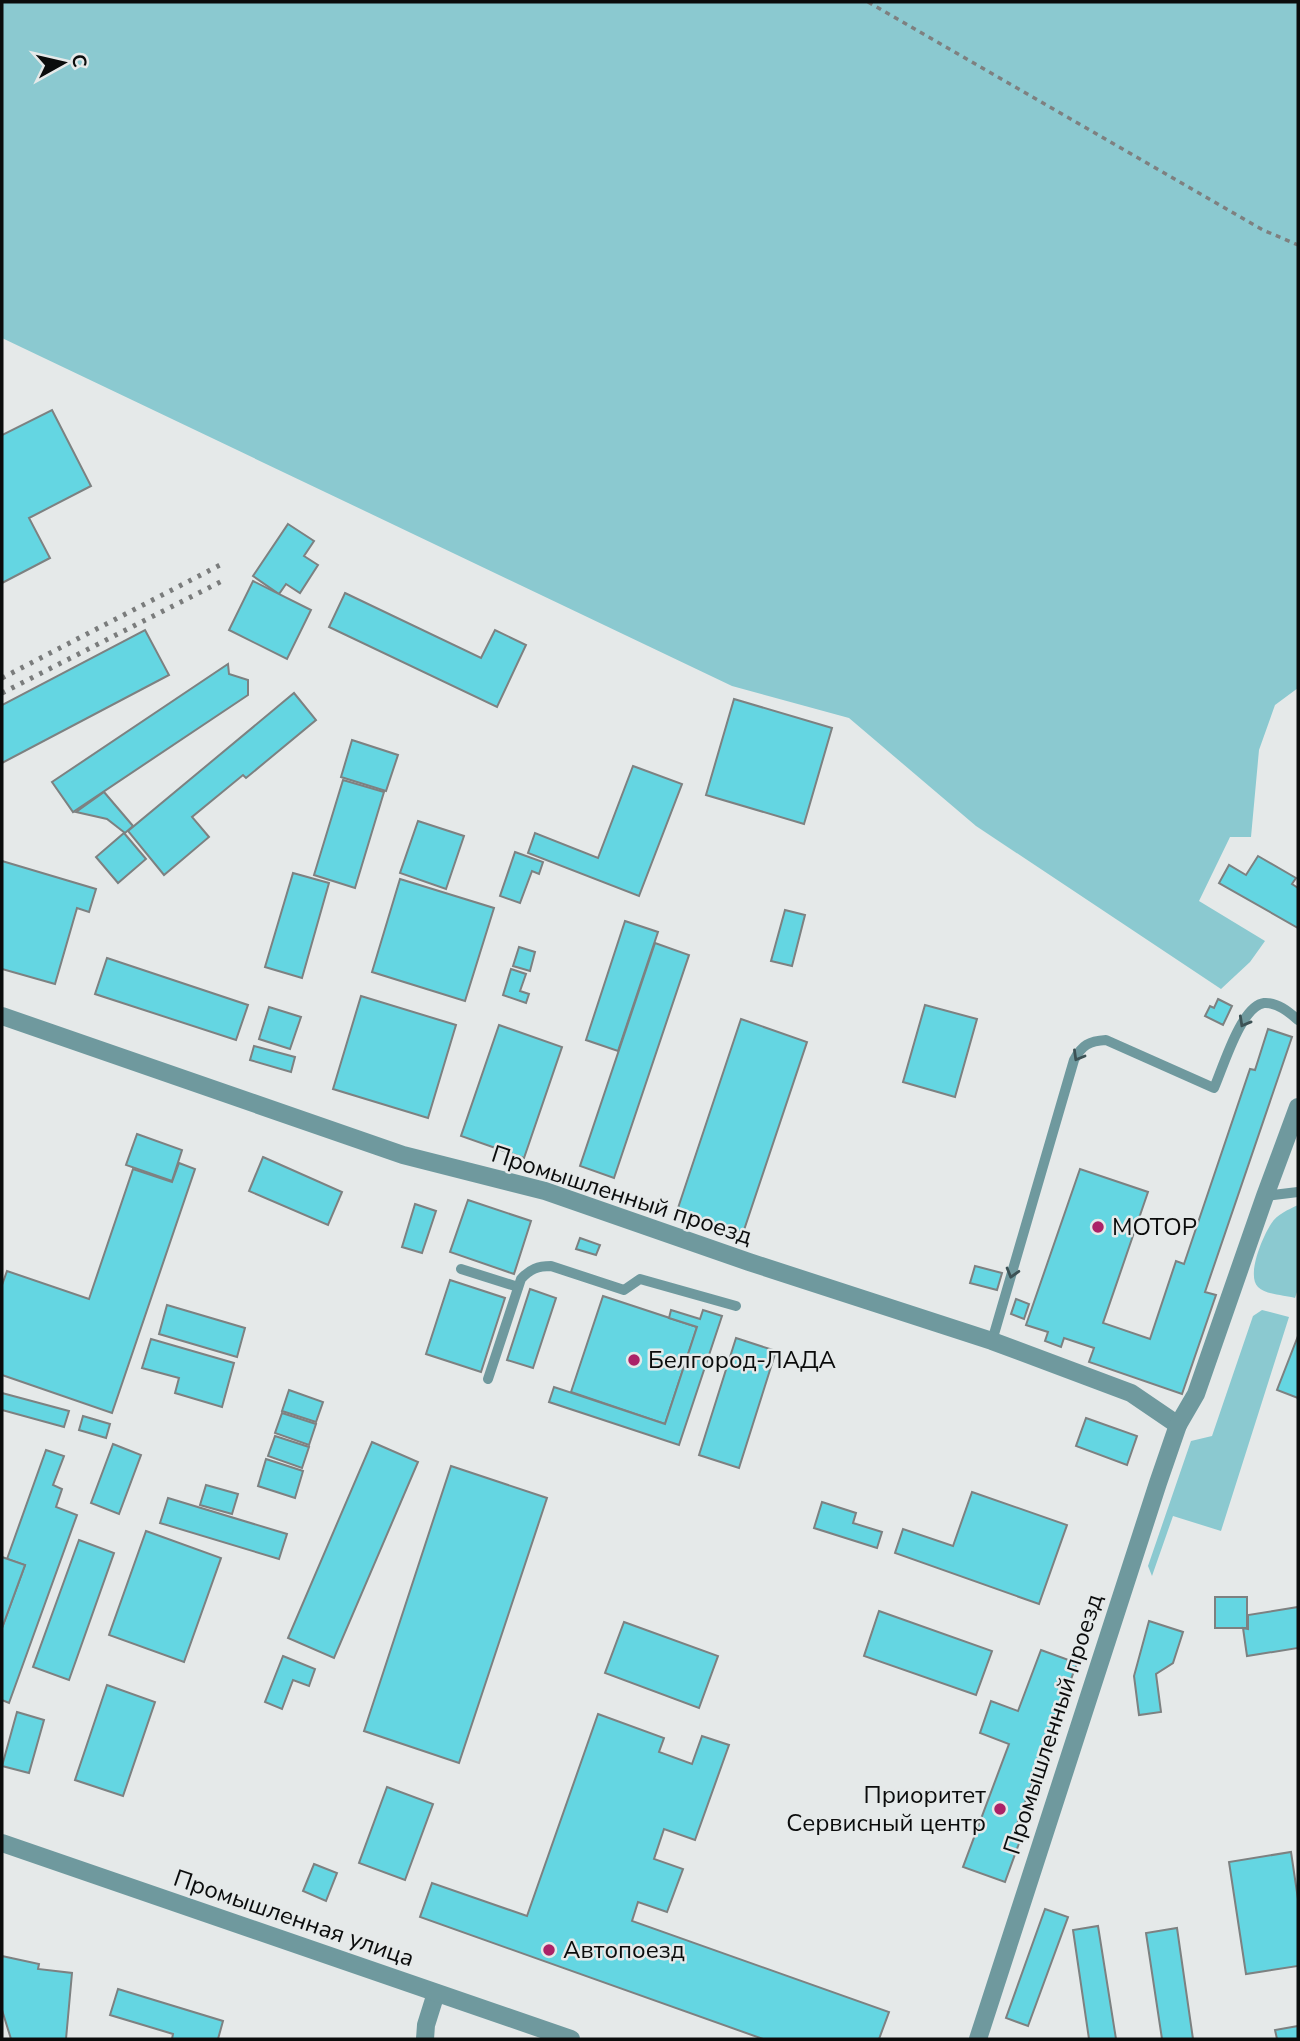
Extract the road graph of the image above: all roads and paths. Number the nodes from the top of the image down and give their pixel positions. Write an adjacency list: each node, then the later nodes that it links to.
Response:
1 (868, 2): 2 (path)
2 (1298, 245)
3 (2, 1016): 11 (street, Промышленный проезд)
4 (1298, 1020): 11 (lane, one-way to 11)
5 (1298, 1107): 7 (street, Промышленный проезд)
6 (1298, 1192): 7 (lane)
7 (1265, 1196): 13 (street, Промышленный проезд)
8 (461, 1269): 9 (lane)
9 (518, 1287): 10 (lane); 12 (lane)
10 (736, 1306)
11 (992, 1341): 13 (street, Промышленный проезд)
12 (488, 1379)
13 (1178, 1425): 18 (street, Промышленный проезд)
14 (2, 1843): 15 (street, Промышленная улица)
15 (436, 1993): 16 (street); 17 (street, Промышленная улица)
16 (425, 2039)
17 (571, 2039)
18 (978, 2039)

